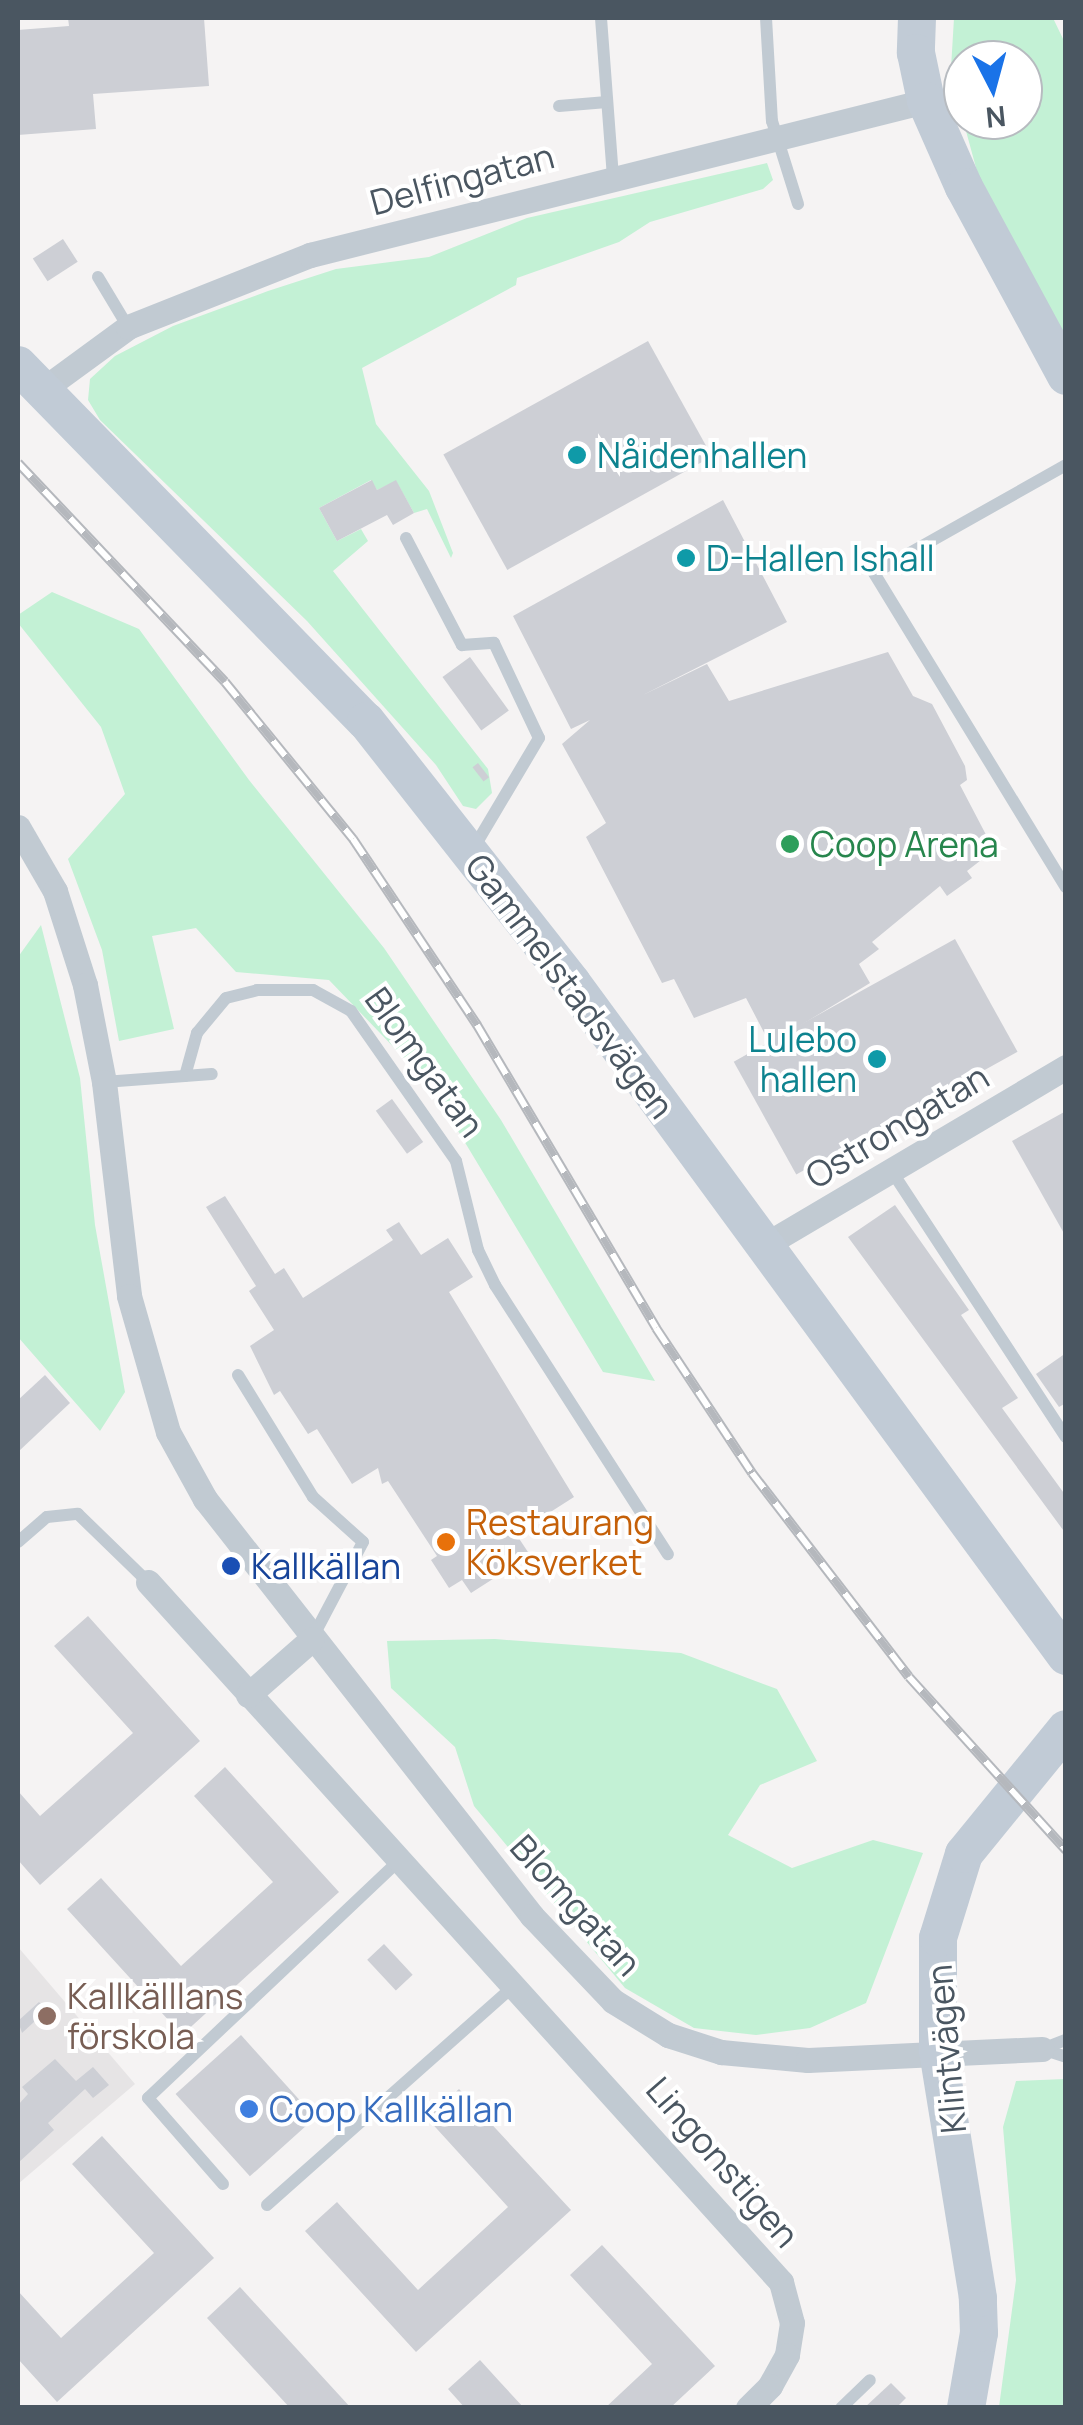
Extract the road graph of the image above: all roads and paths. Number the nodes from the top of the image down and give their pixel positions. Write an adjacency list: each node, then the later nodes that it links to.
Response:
1 (601, 18): 4 (lane)
2 (766, 18): 7 (lane)
3 (917, 18): 5 (street)
4 (607, 102): 6 (lane); 8 (lane)
5 (926, 102): 7 (street, Delfingatan); 12 (street)
6 (559, 106)
7 (780, 138): 8 (street, Delfingatan); 9 (lane)
8 (612, 176): 11 (street, Delfingatan)
9 (798, 204)
10 (98, 277): 11 (lane)
11 (128, 327): 13 (street, Delfingatan)
12 (1066, 376)
13 (30, 378): 17 (street, Gammelstadsvägen)
14 (1066, 465): 18 (lane)
15 (406, 538): 17 (lane)
16 (18, 827): 22 (street, Blomgatan)
17 (471, 854): 24 (street, Gammelstadsvägen)
18 (1066, 887)
19 (1066, 1067): 23 (street, Ostrongatan)
20 (212, 1074): 21 (lane)
21 (184, 1076): 22 (lane); 28 (lane, Blomgatan)
22 (104, 1082): 30 (street, Blomgatan)
23 (892, 1170): 24 (street, Ostrongatan); 26 (lane)
24 (765, 1245): 31 (street, Gammelstadsvägen)
25 (238, 1375): 30 (lane)
26 (1066, 1437)
27 (18, 1542): 29 (lane, Lingonstigen)
28 (668, 1554)
29 (148, 1582): 32 (street, Lingonstigen)
30 (312, 1639): 32 (street); 37 (street, Blomgatan)
31 (1066, 1656)
32 (249, 1704): 34 (street, Lingonstigen)
33 (1066, 1729): 37 (street, Klintvägen)
34 (399, 1861): 35 (street, Lingonstigen); 38 (lane)
35 (516, 1984): 39 (lane); 41 (street, Lingonstigen)
36 (1058, 2049): 37 (street, Blomgatan)
37 (938, 2050): 43 (street, Klintvägen)
38 (223, 2184)
39 (267, 2206)
40 (870, 2380): 42 (lane)
41 (748, 2408)
42 (841, 2408)
43 (966, 2408)

